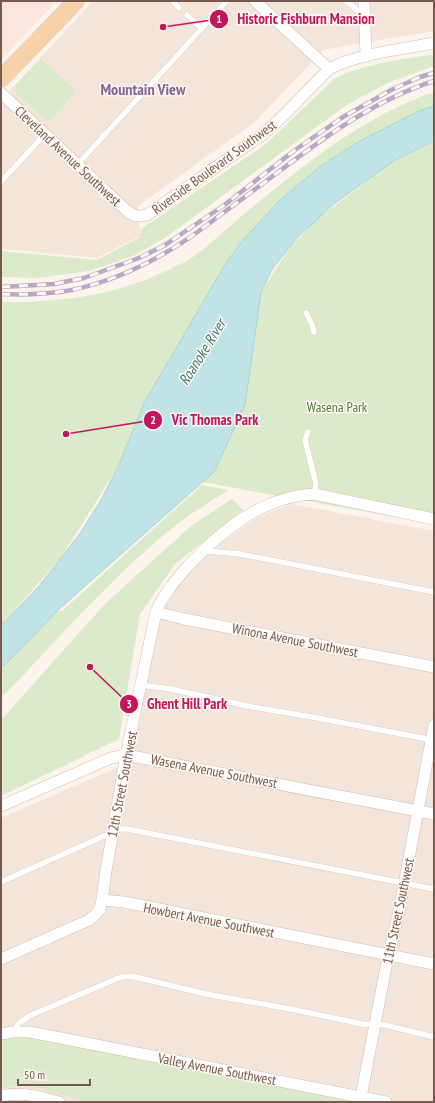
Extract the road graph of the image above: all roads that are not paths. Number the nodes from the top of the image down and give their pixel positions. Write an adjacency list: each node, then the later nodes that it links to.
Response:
1 (76, 1): 14 (main road)
2 (174, 1): 7 (lane)
3 (227, 1): 10 (lane)
4 (255, 1): 13 (street)
5 (346, 1): 9 (lane)
6 (364, 1): 9 (street)
7 (179, 8)
8 (187, 15): 10 (lane)
9 (364, 15): 12 (street)
10 (201, 28): 17 (lane)
11 (434, 43): 12 (street, Riverside Boulevard Southwest)
12 (366, 56): 13 (street, Riverside Boulevard Southwest)
13 (329, 69): 19 (street, Riverside Boulevard Southwest)
14 (1, 79)
15 (1, 93): 16 (street, Cleveland Avenue Southwest)
16 (45, 134): 17 (street, Cleveland Avenue Southwest); 18 (lane)
17 (78, 164): 19 (street, Cleveland Avenue Southwest)
18 (1, 182)
19 (136, 216)
20 (306, 313): 21 (lane)
21 (314, 332)
22 (308, 432): 23 (lane)
23 (314, 494): 24 (street, 12th Street Southwest); 25 (street, 12th Street Southwest)
24 (434, 518)
25 (202, 551): 26 (lane); 27 (street, 12th Street Southwest)
26 (434, 592)
27 (156, 612): 28 (street, Winona Avenue Southwest); 29 (street, 12th Street Southwest)
28 (434, 667)
29 (141, 685): 31 (lane); 32 (street, 12th Street Southwest)
30 (434, 725): 31 (street, 11th Street Southwest)
31 (433, 740): 34 (street, 11th Street Southwest)
32 (126, 755): 33 (street, Wasena Avenue Southwest); 34 (street, Wasena Avenue Southwest); 36 (street, 12th Street Southwest)
33 (1, 806)
34 (419, 811): 35 (street, Wasena Avenue Southwest); 38 (street, 11th Street Southwest)
35 (434, 814)
36 (113, 832): 37 (lane); 38 (lane); 40 (street, 12th Street Southwest)
37 (1, 882)
38 (404, 883): 39 (lane); 41 (street, 11th Street Southwest)
39 (434, 889)
40 (102, 900): 41 (street, Howbert Avenue Southwest); 42 (street)
41 (389, 954): 43 (street, Howbert Avenue Southwest); 44 (street, 11th Street Southwest)
42 (1, 959)
43 (434, 964)
44 (375, 1025): 45 (lane); 47 (lane); 49 (street, 11th Street Southwest)
45 (14, 1032): 46 (street, Valley Avenue Southwest); 49 (street, Valley Avenue Southwest)
46 (1, 1034)
47 (434, 1037)
48 (1, 1096): 50 (street)
49 (361, 1096): 51 (street, Valley Avenue Southwest)
50 (59, 1102)
51 (386, 1102)

